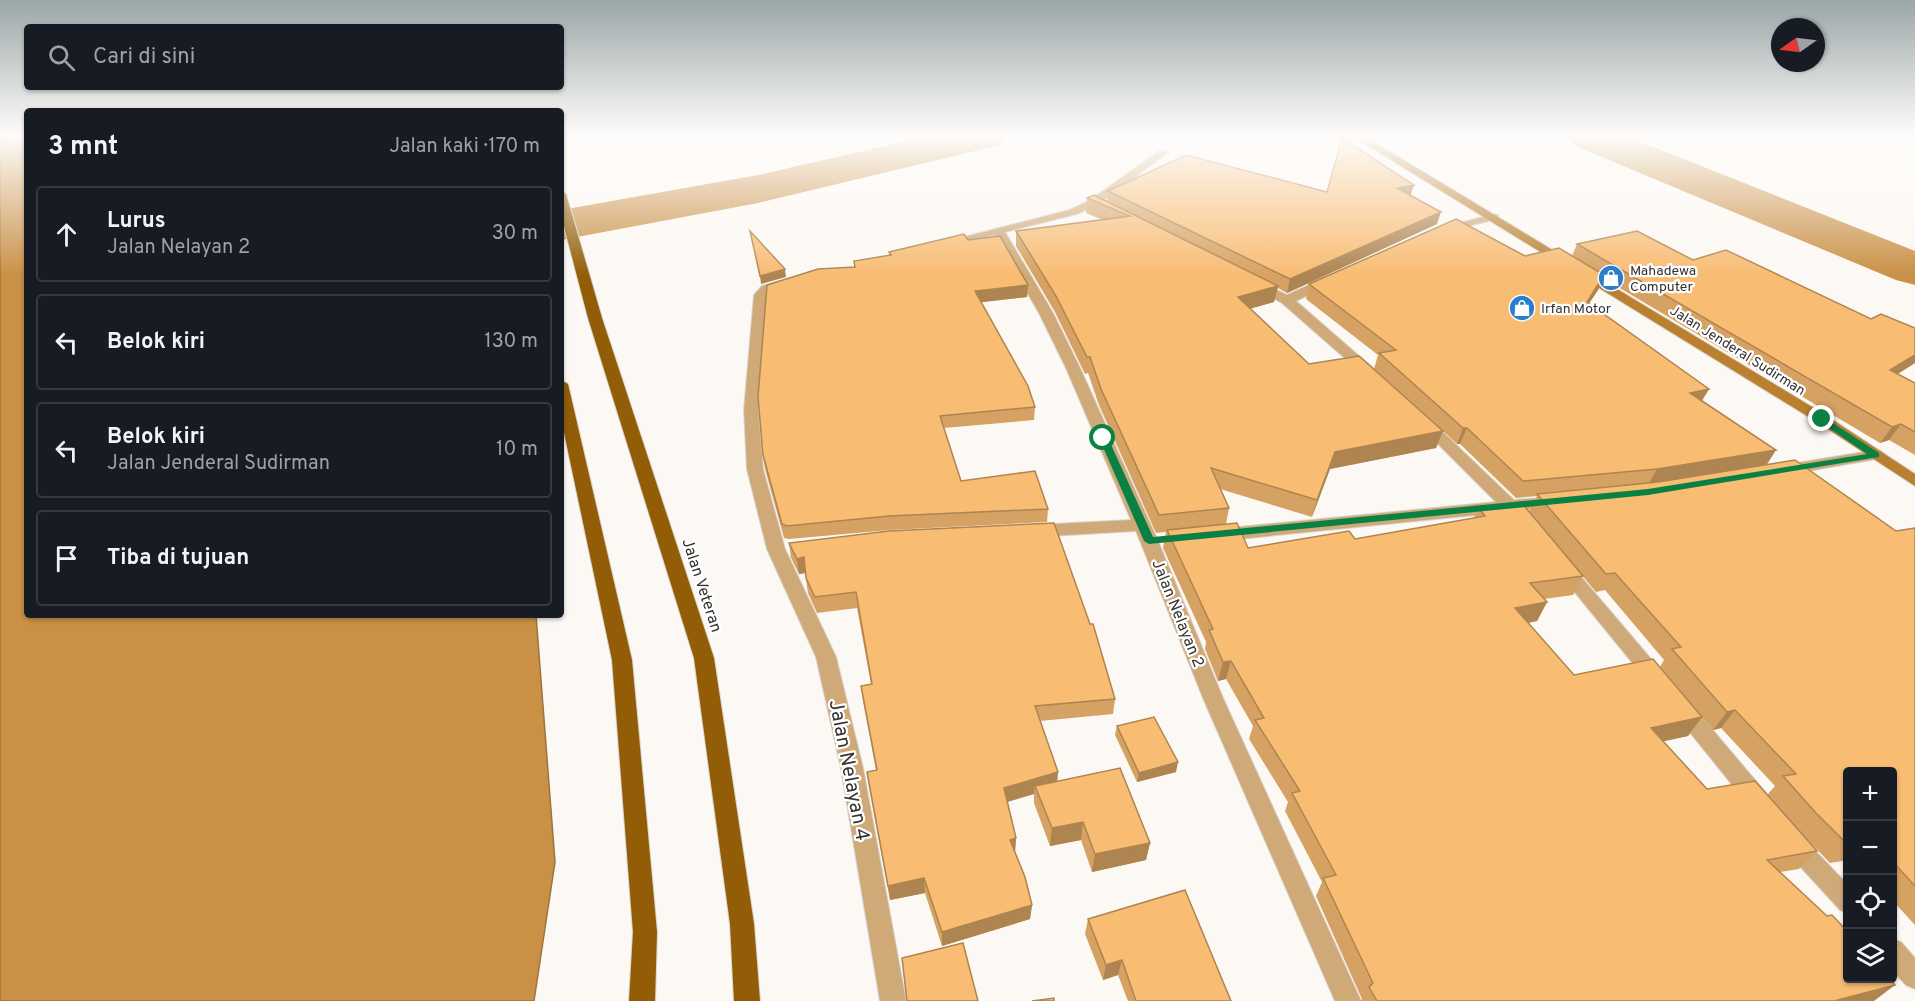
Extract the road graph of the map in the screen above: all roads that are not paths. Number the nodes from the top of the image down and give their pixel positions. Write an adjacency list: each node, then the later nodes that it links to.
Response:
1 (1126, 183): 5 (street)
2 (1435, 183): 4 (main road, Jalan Jenderal Sudirman)
3 (564, 205): 34 (highway, Jalan Veteran)
4 (1494, 218): 6 (street); 15 (main road, Jalan Jenderal Sudirman)
5 (998, 231): 7 (street); 21 (street, Jalan Nelayan 2)
6 (1430, 234)
7 (936, 246)
8 (1337, 276): 11 (street)
9 (798, 280): 26 (street, Jalan Nelayan 4)
10 (1246, 280): 11 (street)
11 (1287, 300): 12 (street)
12 (1377, 379)
13 (564, 398): 33 (highway)
14 (1410, 410): 19 (street)
15 (1876, 455): 16 (street); 17 (main road, Jalan Jenderal Sudirman)
16 (1773, 472)
17 (1915, 481)
18 (1569, 501): 19 (street)
19 (1513, 507): 22 (street); 23 (street)
20 (1015, 532): 21 (street)
21 (1145, 533): 24 (street); 36 (street, Jalan Nelayan 2)
22 (1535, 533)
23 (1205, 536)
24 (1172, 539)
25 (799, 546): 26 (street)
26 (776, 549): 35 (street, Jalan Nelayan 4)
27 (1550, 551): 28 (street)
28 (1768, 812)
29 (1782, 830): 30 (street)
30 (1843, 897)
31 (1897, 956): 32 (street)
32 (1915, 976)
33 (642, 1001)
34 (747, 1001)
35 (893, 1001)
36 (1348, 1001)

